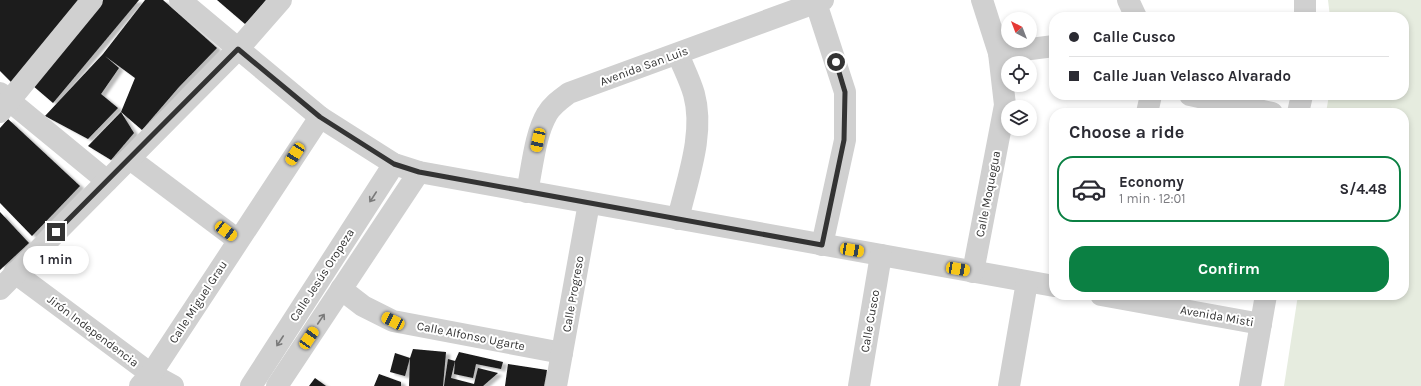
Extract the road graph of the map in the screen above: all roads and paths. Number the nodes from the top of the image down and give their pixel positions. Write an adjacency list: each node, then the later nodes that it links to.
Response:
1 (92, 0): 15 (street)
2 (180, 0): 11 (street)
3 (281, 0): 11 (street)
4 (982, 0): 12 (street, Calle Moquegua)
5 (1128, 0): 8 (street)
6 (1305, 0): 9 (street)
7 (820, 1): 13 (street, Avenida San Luis); 26 (street)
8 (1134, 12)
9 (1305, 12)
10 (1049, 47): 12 (street)
11 (238, 49): 17 (street); 18 (street)
12 (999, 53): 28 (street, Calle Moquegua)
13 (678, 54): 22 (street, Avenida San Luis); 24 (street)
14 (1213, 100): 16 (street)
15 (3, 102): 21 (street)
16 (1249, 108)
17 (320, 117): 19 (street); 25 (street, Calle Miguel Grau)
18 (130, 159): 21 (street); 25 (street)
19 (394, 164): 20 (street); 40 (street, Calle Jesús Oropeza, one-way to 40)
20 (419, 172): 22 (street); 33 (street, Calle Jesús Oropeza)
21 (107, 181): 29 (street)
22 (527, 192): 23 (street)
23 (589, 203): 24 (street); 37 (street, Calle Progreso)
24 (678, 219): 26 (street)
25 (238, 240): 38 (street, Calle Miguel Grau)
26 (822, 245): 27 (street)
27 (881, 256): 28 (street); 43 (street, Calle Cusco)
28 (973, 272): 30 (street)
29 (15, 273): 32 (street); 38 (street, Jirón Independencia)
30 (1028, 282): 31 (street); 44 (street)
31 (1049, 285)
32 (0, 289)
33 (341, 289): 37 (street, Calle Alfonso Ugarte); 41 (street, Calle Jesús Oropeza, one-way to 33)
34 (1132, 300): 36 (street, Avenida Misti)
35 (1265, 300): 36 (street)
36 (1261, 324): 45 (street)
37 (562, 353): 42 (street, Calle Progreso)
38 (145, 380): 39 (street, Jirón Independencia)
39 (174, 386)
40 (251, 386)
41 (276, 386)
42 (556, 386)
43 (859, 386)
44 (1009, 386)
45 (1250, 386)

